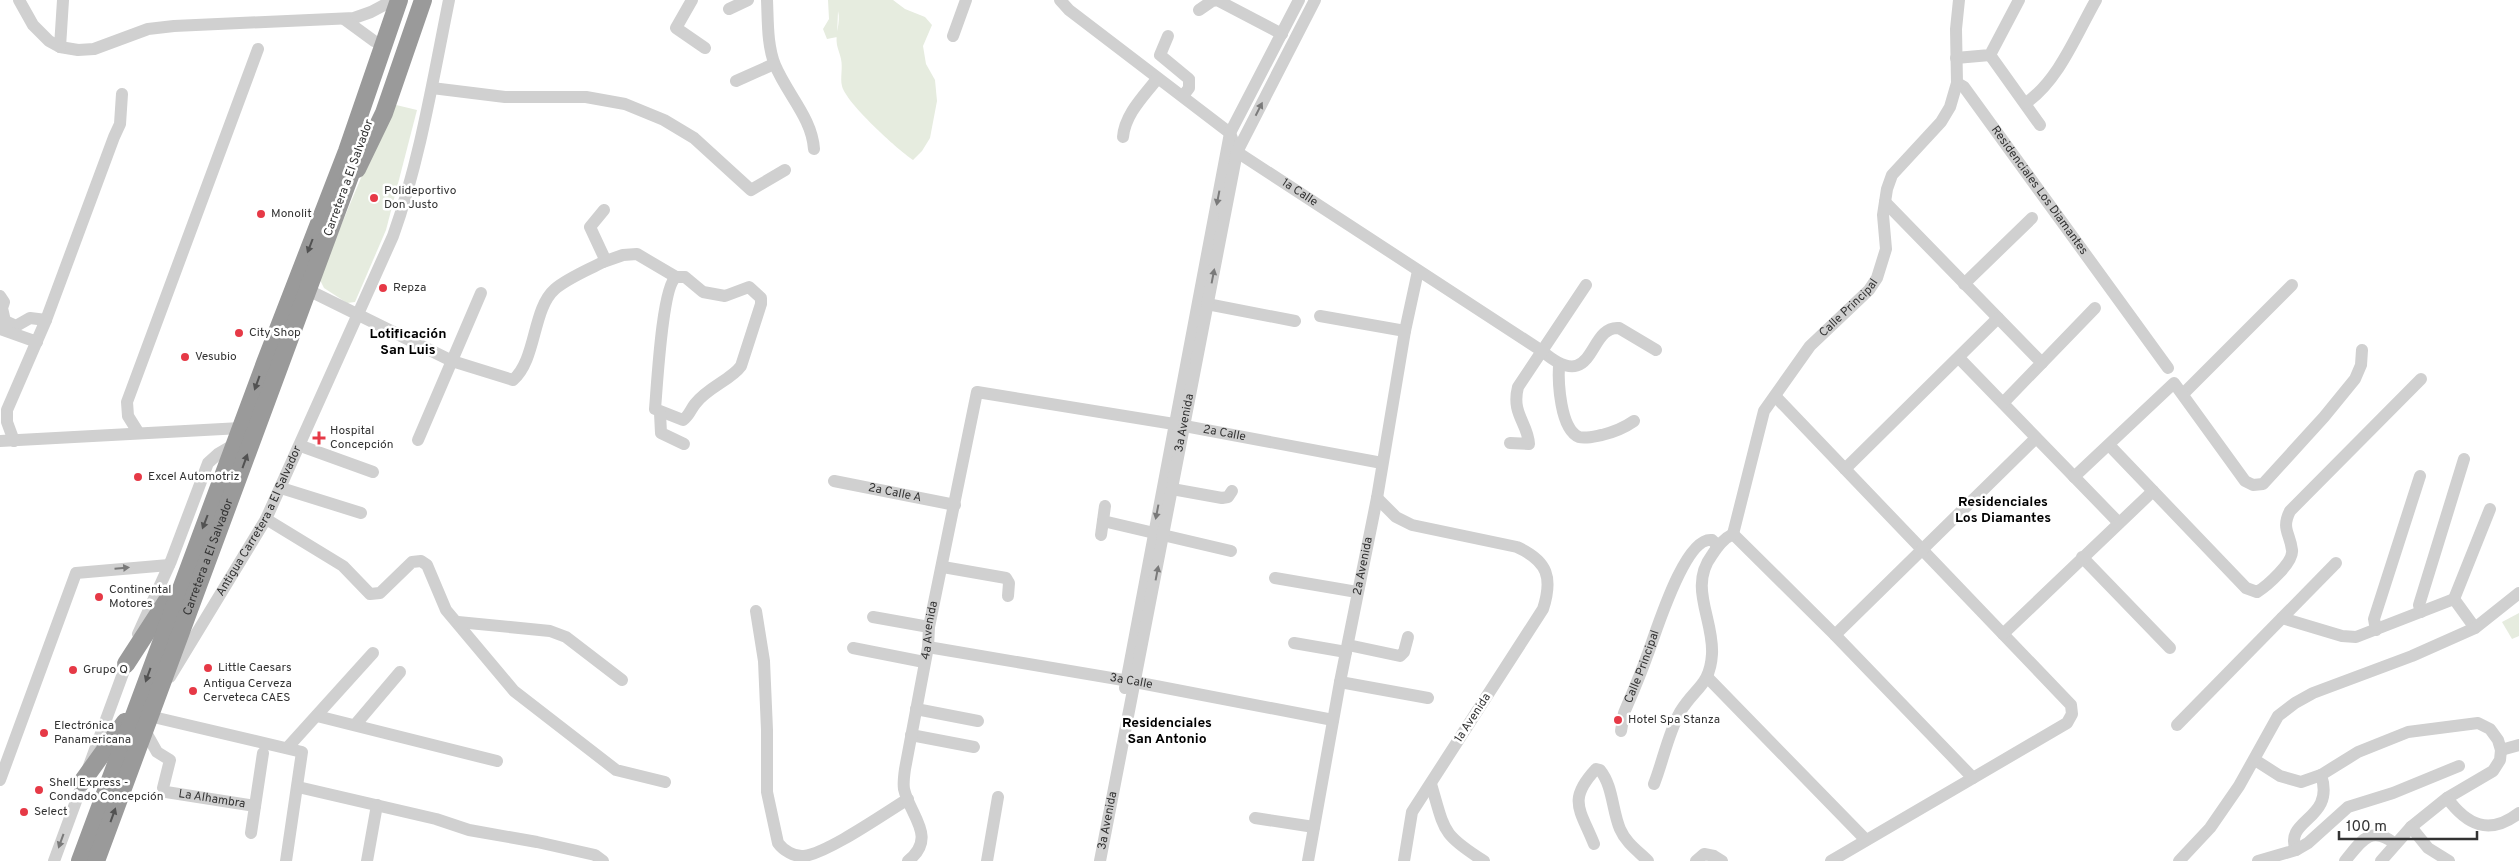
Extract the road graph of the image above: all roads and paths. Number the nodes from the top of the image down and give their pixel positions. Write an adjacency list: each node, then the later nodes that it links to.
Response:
1 (19, 0): 25 (street)
2 (63, 0): 25 (street)
3 (411, 0): 46 (highway, Carretera a El Salvador)
4 (423, 0): 48 (highway)
5 (449, 0): 34 (street, Antigua Carretera a El Salvador)
6 (692, 0): 26 (street)
7 (748, 0): 18 (street)
8 (767, 0): 30 (street)
9 (966, 0): 22 (street)
10 (1060, 0): 17 (street)
11 (1299, 0): 21 (street, 3a Avenida)
12 (1314, 0): 43 (street, 3a Avenida, one-way to 12)
13 (1959, 0): 29 (street)
14 (2019, 0): 28 (street)
15 (2096, 0): 37 (street)
16 (392, 1): 20 (street); 24 (highway); 42 (highway, Carretera a El Salvador)
17 (1071, 5): 31 (street)
18 (729, 9)
19 (1199, 10): 21 (street)
20 (344, 18): 24 (street); 25 (street)
21 (1282, 34): 39 (street, 3a Avenida)
22 (953, 36)
23 (1168, 36): 36 (street)
24 (374, 41): 42 (highway)
25 (60, 46)
26 (705, 48)
27 (258, 50): 86 (street)
28 (1990, 55): 29 (street); 37 (street)
29 (1956, 58): 33 (street)
30 (774, 64): 32 (street); 41 (street)
31 (1157, 79): 36 (street); 40 (street)
32 (736, 81)
33 (1957, 83): 47 (street, Calle Principal); 77 (street, Residenciales Los Diamantes)
34 (432, 88): 44 (street); 62 (street, Antigua Carretera a El Salvador)
35 (122, 94): 65 (street)
36 (1183, 96): 39 (street)
37 (2026, 103): 38 (street)
38 (2040, 124)
39 (1230, 133): 43 (street); 45 (street, 3a Avenida)
40 (1124, 137)
41 (814, 149)
42 (347, 151): 46 (highway, Carretera a El Salvador)
43 (1237, 152): 45 (street, 3a Avenida); 52 (street, 1a Calle)
44 (785, 170)
45 (1227, 179): 60 (street, 3a Avenida, one-way to 45); 85 (street, 3a Avenida, one-way to 85)
46 (340, 187): 48 (highway, Carretera a El Salvador); 87 (highway, Carretera a El Salvador, one-way to 87)
47 (1885, 202): 54 (street); 81 (street, Calle Principal)
48 (340, 206): 57 (highway, Carretera a El Salvador)
49 (604, 210): 51 (street)
50 (2032, 218): 54 (street)
51 (603, 262): 53 (street); 74 (street)
52 (1418, 271): 68 (street, 2a Avenida); 72 (street, 1a Calle)
53 (676, 277): 83 (street); 83 (street)
54 (1964, 284): 64 (street)
55 (2292, 284): 80 (street)
56 (1586, 285): 72 (street)
57 (308, 290): 62 (street); 87 (highway, Carretera a El Salvador)
58 (481, 294): 74 (street)
59 (0, 296): 65 (street)
60 (1208, 304): 66 (street); 85 (street, 3a Avenida)
61 (2095, 308): 75 (street)
62 (359, 314): 74 (street); 95 (street, Antigua Carretera a El Salvador)
63 (1320, 316): 68 (street)
64 (1998, 318): 73 (street); 75 (street)
65 (46, 320): 69 (street)
66 (1295, 321)
67 (0, 329): 69 (street)
68 (1404, 331): 97 (street, 2a Avenida)
69 (36, 342): 91 (street)
70 (1656, 350): 76 (street)
71 (2362, 350): 80 (street)
72 (1542, 352): 76 (street, 1a Calle); 92 (street)
73 (1959, 358): 82 (street); 98 (street)
74 (452, 360): 89 (street)
75 (2042, 363): 82 (street)
76 (1559, 365): 84 (street)
77 (2168, 368)
78 (2421, 379): 106 (street)
79 (977, 392): 85 (street, 2a Calle); 108 (street, 4a Avenida)
80 (2184, 393): 94 (street)
81 (1775, 396): 98 (street); 115 (street, Calle Principal)
82 (2003, 403): 88 (street)
83 (660, 413): 93 (street)
84 (1634, 421)
85 (1179, 424): 97 (street, 2a Calle); 103 (street, 3a Avenida)
86 (138, 432): 87 (street); 91 (street)
87 (243, 432): 123 (street); 125 (highway, Carretera a El Salvador, one-way to 125); 142 (highway, Carretera a El Salvador, one-way to 87)
88 (2036, 438): 101 (street); 119 (street)
89 (418, 440)
90 (0, 441): 91 (street)
91 (14, 441)
92 (1510, 443)
93 (684, 444)
94 (2109, 445): 101 (street); 106 (street)
95 (301, 446): 99 (street); 104 (street, Antigua Carretera a El Salvador)
96 (2464, 459): 132 (street)
97 (1382, 463): 107 (street, 2a Avenida)
98 (1845, 470): 119 (street)
99 (373, 472)
100 (2420, 476): 138 (street)
101 (2074, 477): 114 (street)
102 (834, 481): 108 (street, 2a Calle A)
103 (1167, 486): 105 (street); 117 (street, 3a Avenida)
104 (281, 488): 111 (street); 112 (street, Antigua Carretera a El Salvador)
105 (1232, 491)
106 (2153, 491): 114 (street)
107 (1377, 498): 127 (street, 2a Avenida); 181 (street, 1a Avenida)
108 (955, 505): 124 (street, 4a Avenida)
109 (1105, 506): 113 (street)
110 (2490, 510): 130 (street)
111 (361, 513)
112 (266, 519): 135 (street); 142 (street, Antigua Carretera a El Salvador)
113 (1103, 521): 116 (street); 117 (street)
114 (2119, 523): 121 (street)
115 (1733, 534): 118 (street); 139 (street)
116 (1100, 535)
117 (1159, 535): 120 (street); 154 (street, 3a Avenida)
118 (1718, 546): 152 (street); 164 (street, Calle Principal)
119 (1922, 550): 139 (street); 140 (street)
120 (1231, 551)
121 (2082, 558): 140 (street); 146 (street)
122 (2336, 563): 134 (street)
123 (169, 564): 150 (street); 178 (street, one-way to 123)
124 (943, 567): 129 (street); 136 (street, 4a Avenida)
125 (187, 571): 150 (highway); 158 (highway, Carretera a El Salvador, one-way to 158)
126 (1275, 578): 127 (street)
127 (1357, 592): 147 (street, 2a Avenida)
128 (2519, 593): 137 (street)
129 (1008, 596)
130 (2454, 599): 132 (street); 137 (street)
131 (756, 611): 185 (street)
132 (2421, 612): 138 (street)
133 (873, 617): 136 (street)
134 (2282, 618): 138 (street); 163 (street)
135 (458, 622): 153 (street); 180 (street)
136 (929, 627): 144 (street, 4a Avenida)
137 (2475, 628): 172 (street)
138 (2376, 630)
139 (1835, 634): 177 (street)
140 (2002, 634): 177 (street)
141 (1408, 637): 147 (street)
142 (185, 638): 158 (highway, Carretera a El Salvador)
143 (1294, 643): 147 (street)
144 (928, 647): 149 (street, 4a Avenida); 154 (street, 3a Calle)
145 (853, 648): 149 (street)
146 (2170, 648)
147 (1347, 649): 155 (street, 2a Avenida)
148 (373, 653): 159 (street)
149 (924, 662): 157 (street, 4a Avenida)
150 (126, 664): 179 (street)
151 (400, 672): 162 (street)
152 (1708, 678): 182 (street); 194 (street)
153 (622, 680)
154 (1130, 681): 160 (street, 3a Calle); 206 (street, 3a Avenida); 207 (street, 3a Avenida)
155 (1340, 682): 156 (street); 160 (street, 2a Avenida)
156 (1428, 698)
157 (916, 709): 161 (street); 165 (street, 4a Avenida)
158 (146, 713): 167 (street); 170 (street, La Alhambra); 173 (highway, Carretera a El Salvador); 179 (highway); 199 (highway, Carretera a El Salvador)
159 (317, 716): 162 (street); 167 (street)
160 (1333, 720): 191 (street, 2a Avenida)
161 (978, 721)
162 (355, 725): 174 (street)
163 (2177, 725)
164 (1621, 731)
165 (911, 735): 168 (street); 185 (street, 4a Avenida)
166 (2519, 745): 169 (street)
167 (288, 747): 183 (street)
168 (974, 747)
169 (2501, 750): 176 (street); 186 (street)
170 (157, 752): 173 (street); 188 (street, La Alhambra)
171 (263, 753): 188 (street, La Alhambra)
172 (2255, 760): 176 (street); 215 (street)
173 (132, 761): 200 (highway, Carretera a El Salvador, one-way to 173)
174 (497, 761)
175 (2460, 766): 197 (street)
176 (2322, 775): 197 (street)
177 (1973, 778): 194 (street)
178 (0, 780)
179 (82, 782): 198 (street, one-way to 198)
180 (665, 782)
181 (1431, 784): 209 (street, 1a Avenida); 210 (street)
182 (1654, 784)
183 (298, 787): 187 (street); 201 (street)
184 (998, 796): 205 (street)
185 (908, 798): 204 (street, 4a Avenida)
186 (2447, 798): 189 (street); 192 (street)
187 (377, 804): 202 (street); 203 (street)
188 (255, 806): 193 (street)
189 (2519, 813)
190 (1255, 818): 191 (street)
191 (1314, 827): 208 (street, 2a Avenida)
192 (2411, 827): 195 (street); 219 (street)
193 (251, 833)
194 (1866, 840): 214 (street)
195 (2394, 843): 217 (street); 218 (street)
196 (1594, 844): 211 (street)
197 (2296, 850): 216 (street)
198 (54, 861)
199 (80, 861)
200 (96, 861)
201 (286, 861)
202 (367, 861)
203 (603, 861)
204 (908, 861)
205 (987, 861)
206 (1092, 861)
207 (1100, 861)
208 (1308, 861)
209 (1404, 861)
210 (1484, 861)
211 (1648, 861)
212 (1696, 861): 213 (street)
213 (1722, 861)
214 (1831, 861)
215 (2179, 861)
216 (2258, 861)
217 (2345, 861)
218 (2381, 861)
219 (2449, 861)

